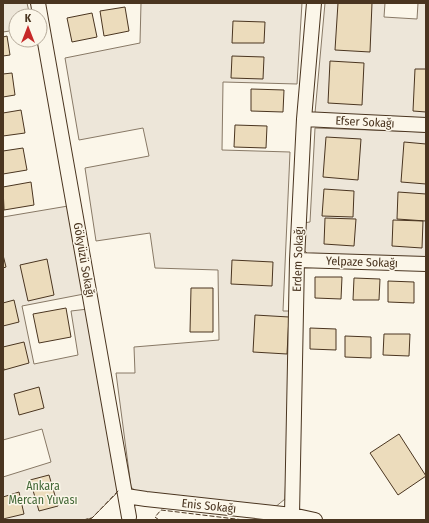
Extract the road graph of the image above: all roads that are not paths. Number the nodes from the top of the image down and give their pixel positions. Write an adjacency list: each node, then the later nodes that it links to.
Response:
1 (38, 3): 7 (street, Gökyüzü Sokağı)
2 (314, 3): 3 (street, Erdem Sokağı)
3 (304, 119): 4 (street, Efser Sokağı); 5 (street, Erdem Sokağı)
4 (426, 125)
5 (297, 260): 6 (street, Yelpaze Sokağı); 8 (street, Erdem Sokağı)
6 (426, 264)
7 (126, 496): 8 (street, Enis Sokağı); 9 (street, Gökyüzü Sokağı)
8 (292, 515): 10 (street, Enis Sokağı)
9 (128, 519)
10 (316, 520)

